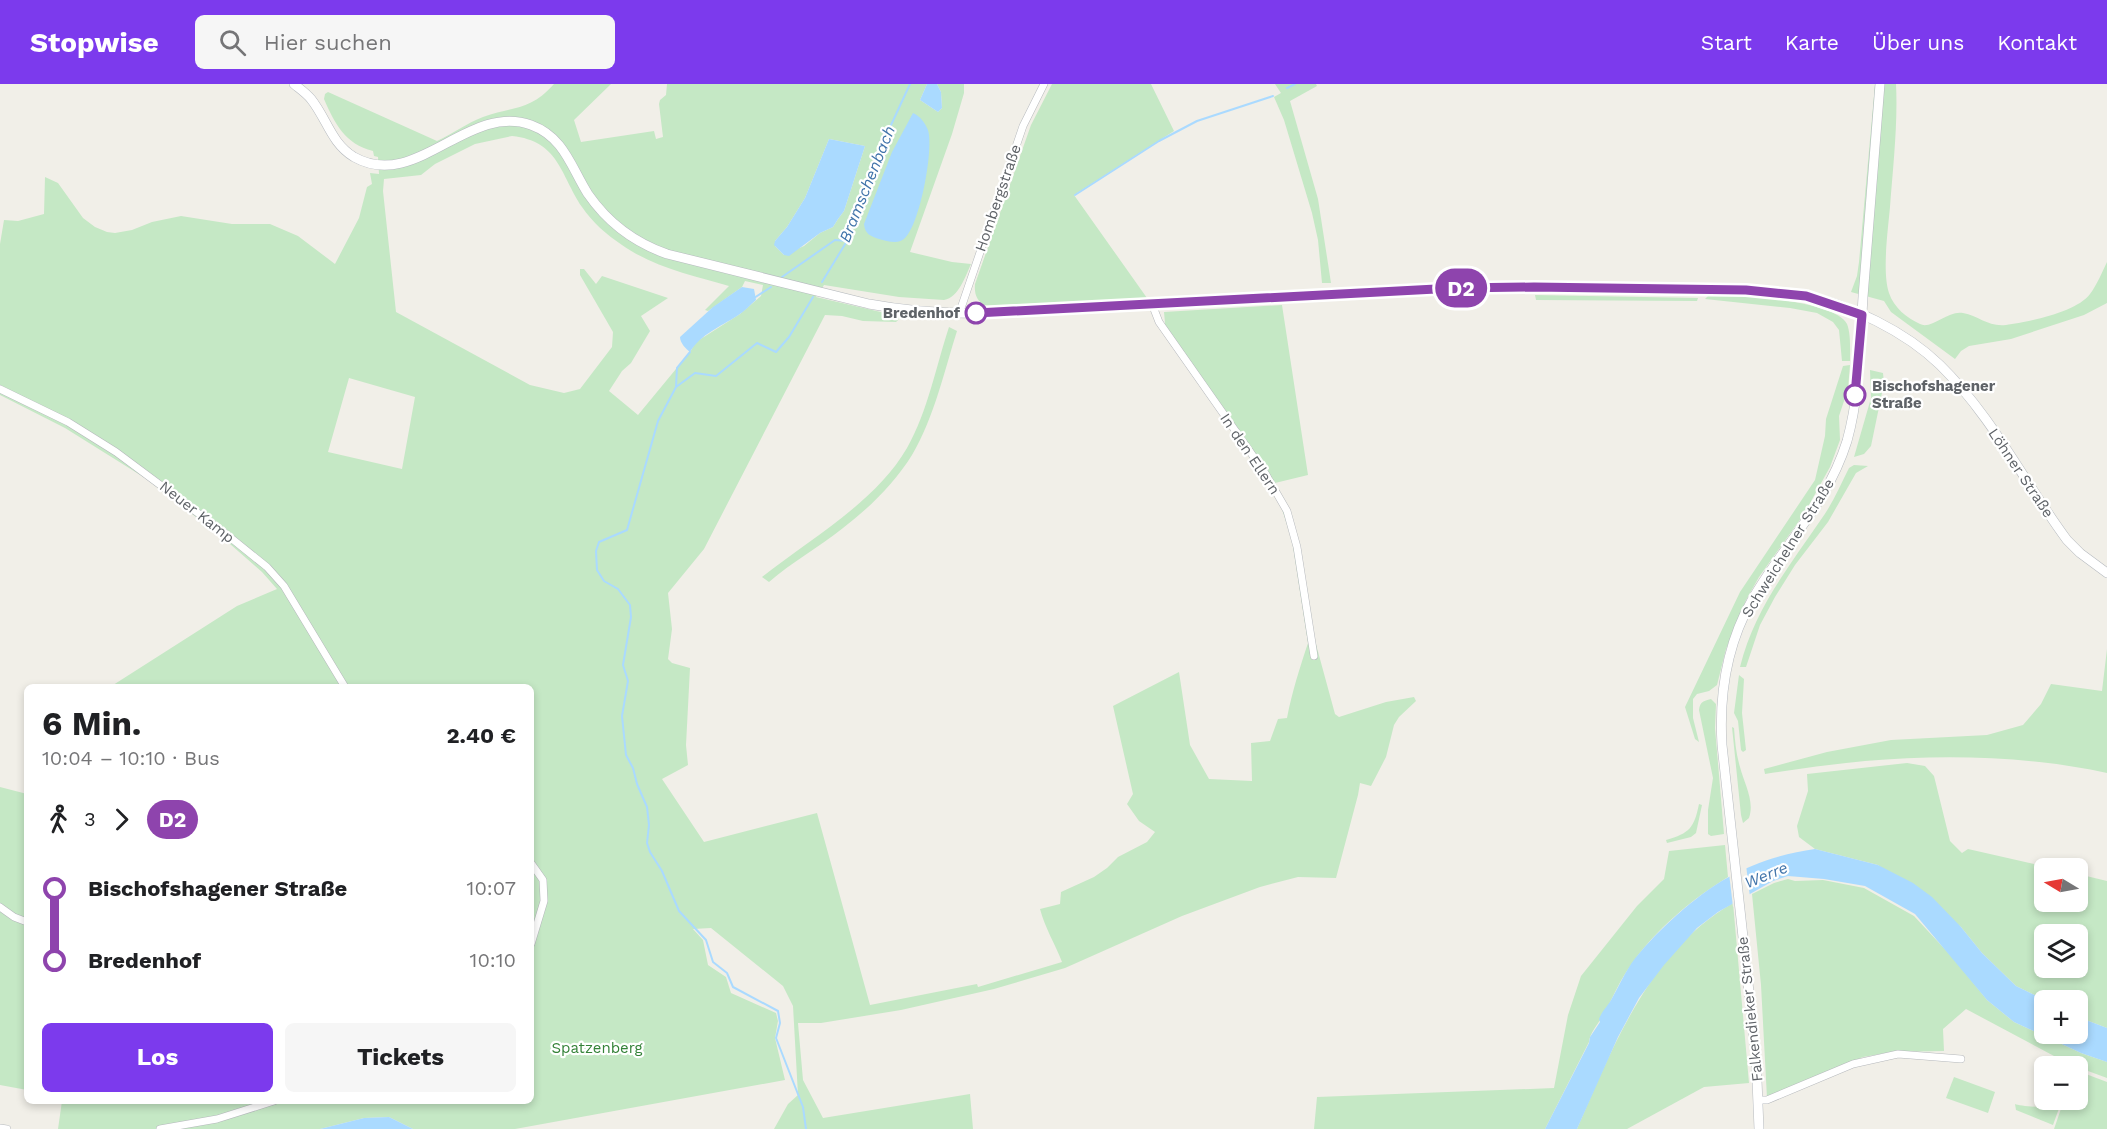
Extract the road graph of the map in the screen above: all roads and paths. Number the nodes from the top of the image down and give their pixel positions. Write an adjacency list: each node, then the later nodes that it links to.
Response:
1 (294, 84): 5 (main road, Löhner Straße)
2 (1044, 84): 5 (street, Hombergstraße)
3 (1880, 84): 6 (main road)
4 (1152, 304): 5 (main road, Löhner Straße); 6 (main road, Löhner Straße); 9 (street, In den Ellern)
5 (959, 314)
6 (1862, 315): 8 (main road, Löhner Straße); 12 (main road, Schweichelner Straße)
7 (0, 389): 10 (street, Neuer Kamp)
8 (2107, 573)
9 (1314, 656)
10 (343, 684)
11 (534, 867): 15 (street)
12 (1738, 890): 17 (main road, Falkendieker Straße)
13 (0, 907): 14 (street)
14 (24, 921)
15 (534, 934)
16 (1961, 1059): 17 (street)
17 (1759, 1100): 22 (main road, Falkendieker Straße)
18 (264, 1104): 21 (street)
19 (0, 1128): 20 (street)
20 (7, 1129)
21 (160, 1129)
22 (1759, 1129)

